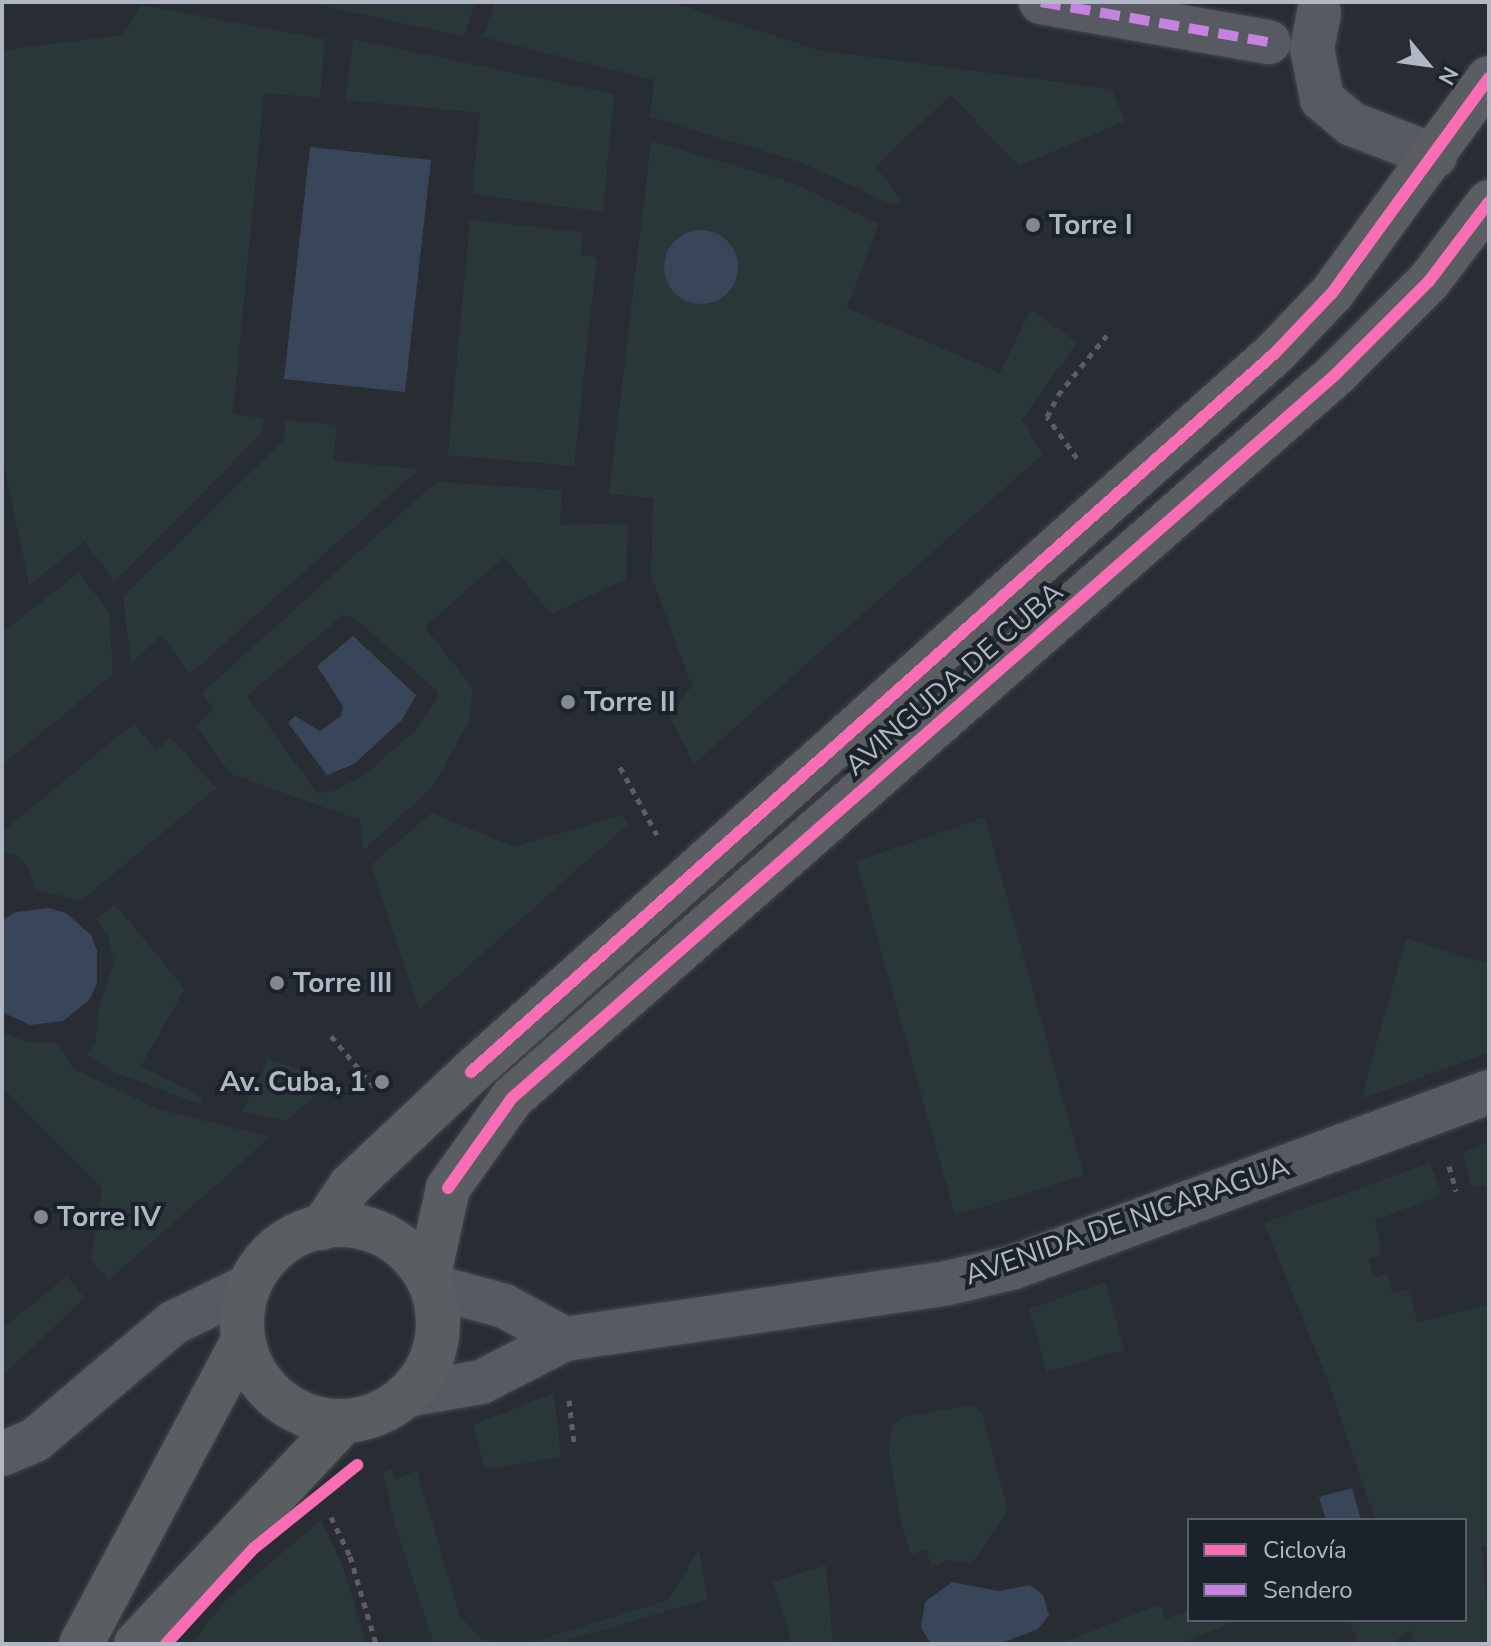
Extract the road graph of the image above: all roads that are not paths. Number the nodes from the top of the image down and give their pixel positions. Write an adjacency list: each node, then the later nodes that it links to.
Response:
1 (1041, 2): 3 (street)
2 (1319, 13): 5 (street)
3 (1269, 42)
4 (1489, 78): 5 (main road, AVINGUDA DE CUBA)
5 (1435, 156): 8 (main road, AVINGUDA DE CUBA)
6 (1489, 202): 9 (main road, AVINGUDA DE CUBA)
7 (1489, 1092): 11 (street, AVENIDA DE NICARAGUA)
8 (322, 1228): 9 (main road); 10 (main road)
9 (430, 1283): 11 (street); 13 (main road)
10 (249, 1286): 12 (main road); 15 (street)
11 (565, 1339): 13 (street, AVENIDA DE NICARAGUA)
12 (243, 1341): 14 (main road); 16 (main road)
13 (406, 1395): 14 (main road)
14 (343, 1422): 17 (main road)
15 (2, 1454)
16 (81, 1644)
17 (136, 1644)

